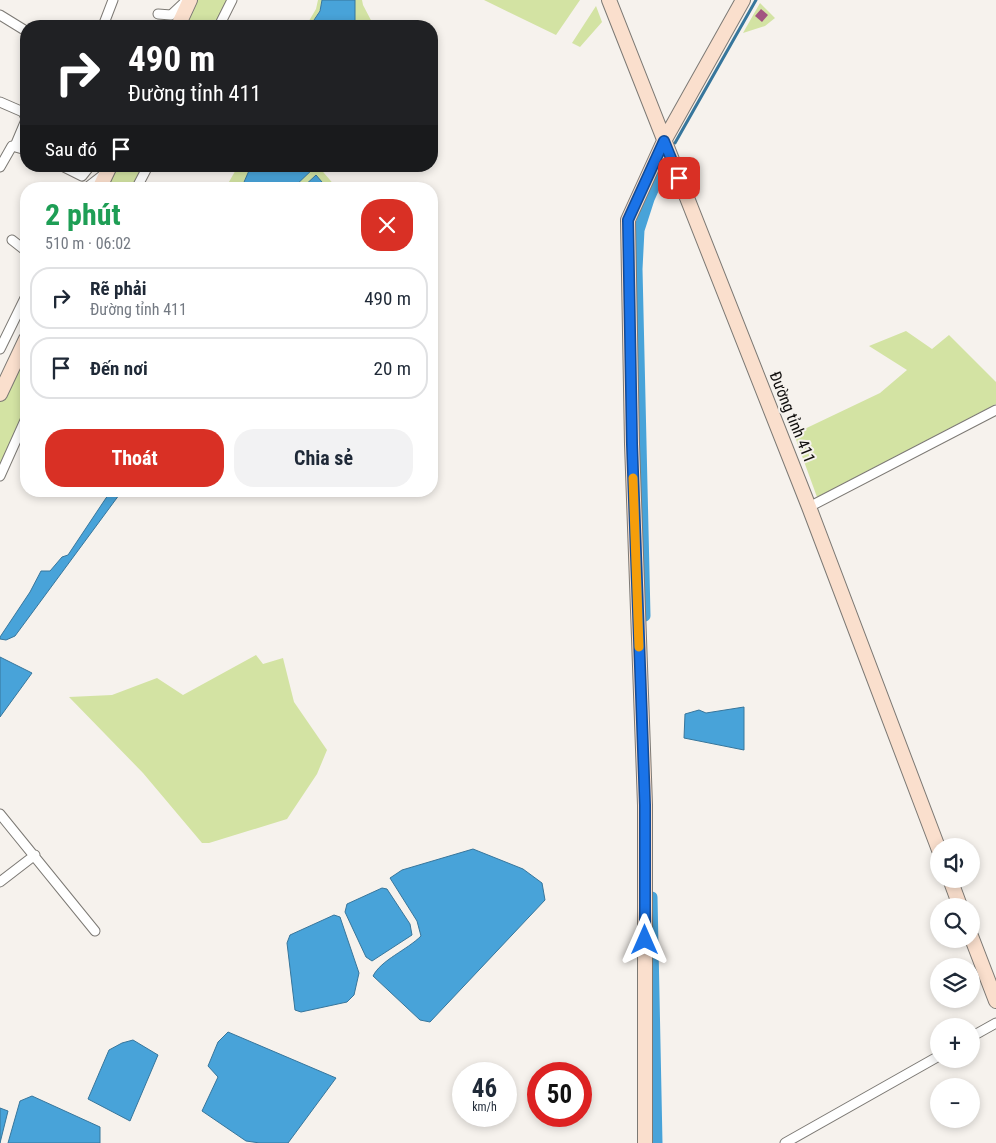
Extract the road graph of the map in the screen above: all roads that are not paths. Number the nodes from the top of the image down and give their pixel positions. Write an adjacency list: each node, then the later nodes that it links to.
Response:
1 (113, 0): 8 (street)
2 (189, 0): 6 (street); 9 (main road)
3 (232, 0): 10 (street)
4 (608, 0): 15 (main road, Đường tỉnh 411)
5 (743, 0): 15 (main road)
6 (158, 14)
7 (0, 15): 11 (street)
8 (105, 20)
9 (181, 20)
10 (222, 20)
11 (20, 27)
12 (0, 102): 13 (street)
13 (20, 111)
14 (20, 134): 16 (street)
15 (664, 141): 32 (main road, Đường tỉnh 411); 43 (main road)
16 (15, 146): 17 (street); 18 (street)
17 (20, 148)
18 (0, 167)
19 (74, 172): 20 (street)
20 (85, 172)
21 (106, 172): 22 (street)
22 (94, 182)
23 (12, 240): 24 (street)
24 (20, 246)
25 (20, 308): 26 (street)
26 (0, 349)
27 (20, 352): 28 (main road)
28 (0, 394)
29 (996, 410): 32 (street)
30 (20, 431): 31 (street)
31 (0, 476)
32 (809, 507): 34 (main road, Đường tỉnh 411)
33 (0, 814): 35 (street)
34 (934, 838)
35 (35, 855): 36 (street); 37 (street)
36 (0, 882)
37 (96, 932)
38 (976, 948): 39 (main road)
39 (996, 1001)
40 (996, 1023): 41 (street)
41 (980, 1032)
42 (930, 1061): 44 (street)
43 (645, 1143)
44 (785, 1143)

